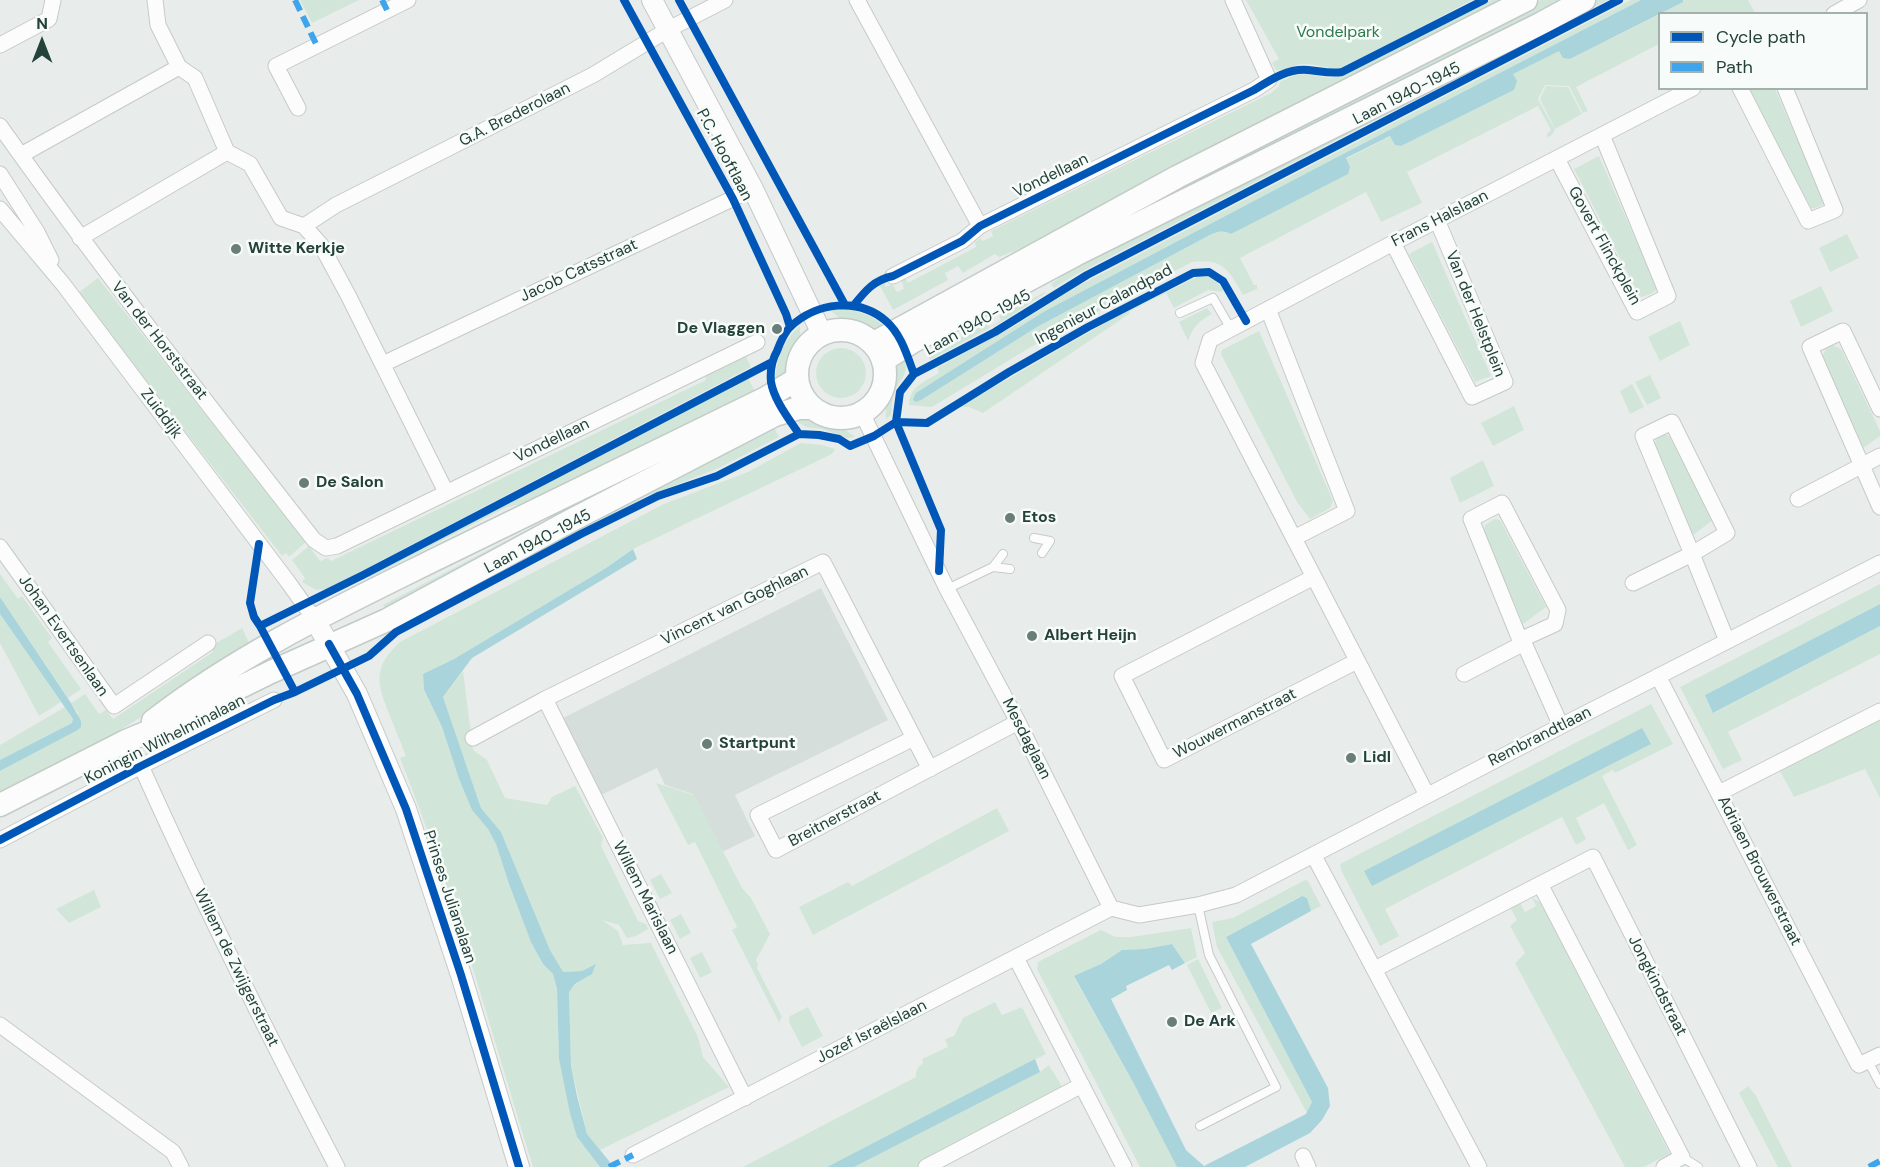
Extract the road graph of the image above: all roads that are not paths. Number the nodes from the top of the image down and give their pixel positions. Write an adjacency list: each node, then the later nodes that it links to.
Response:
1 (53, 0): 13 (street)
2 (155, 0): 14 (street)
3 (408, 0): 18 (street)
4 (652, 0): 12 (street, P.C. Hooftlaan)
5 (725, 0): 12 (street, G.A. Brederolaan)
6 (857, 0): 29 (street)
7 (1233, 0): 29 (street, Vondellaan)
8 (1526, 0): 39 (main road, Laan 1940-1945)
9 (1584, 0): 39 (main road, Laan 1940-1945)
10 (1859, 0): 11 (street)
11 (1838, 12)
12 (669, 29): 25 (street, P.C. Hooftlaan); 28 (street, G.A. Brederolaan)
13 (0, 45)
14 (179, 67): 21 (street); 22 (street)
15 (1689, 90): 20 (street, Frans Halslaan)
16 (1741, 90): 17 (street)
17 (1786, 90)
18 (298, 108)
19 (0, 126): 22 (street, Van der Horststraat)
20 (1602, 135): 23 (street, Frans Halslaan); 23 (street, Govert Flinckplein)
21 (227, 152): 28 (street); 30 (street)
22 (21, 156): 30 (street, Van der Horststraat)
23 (1557, 159): 27 (street, Frans Halslaan)
24 (0, 174): 33 (street, Zuiddijk)
25 (753, 189): 37 (street, P.C. Hooftlaan); 40 (street, Jacob Catsstraat)
26 (0, 209): 33 (street, Zuiddijk)
27 (1437, 220): 31 (street, Frans Halslaan); 31 (street, Van der Helstplein)
28 (304, 226): 40 (street)
29 (980, 226): 32 (street, Vondellaan)
30 (80, 238): 53 (street, Van der Horststraat)
31 (1394, 243): 34 (street, Frans Halslaan)
32 (893, 276)
33 (63, 284): 63 (street, Zuiddijk)
34 (1268, 309): 36 (street, Frans Halslaan); 51 (street)
35 (1180, 313): 36 (lane)
36 (1230, 329): 51 (street, Frans Halslaan)
37 (822, 334): 39 (main road); 41 (main road)
38 (757, 342): 47 (street, Vondellaan)
39 (879, 352): 44 (main road)
40 (383, 364): 47 (street)
41 (797, 379): 42 (main road); 63 (main road, Laan 1940-1945)
42 (813, 408): 44 (main road); 67 (main road, Laan 1940-1945)
43 (1880, 409): 46 (street)
44 (862, 413): 62 (street, Mesdaglaan)
45 (1880, 456): 46 (street)
46 (1861, 466): 48 (street); 49 (street)
47 (446, 492): 53 (street, Vondellaan)
48 (1798, 499)
49 (1880, 507)
50 (1034, 538): 54 (lane)
51 (1294, 538): 60 (street)
52 (0, 547): 66 (street, Johan Evertsenlaan)
53 (326, 548)
54 (1042, 553)
55 (1003, 554): 58 (lane)
56 (1692, 554): 56 (street); 61 (street); 65 (street)
57 (1880, 563): 65 (street, Rembrandtlaan)
58 (993, 567): 59 (lane); 62 (lane)
59 (1011, 569)
60 (1314, 577): 68 (street); 68 (street, Wouwermanstraat)
61 (1633, 583)
62 (947, 588): 74 (street, Mesdaglaan)
63 (315, 620): 67 (street, Zuiddijk); 78 (main road, Laan 1940-1945)
64 (1522, 641): 64 (street); 69 (street); 75 (street)
65 (1727, 641): 70 (street, Rembrandtlaan)
66 (208, 643)
67 (329, 644): 78 (main road, Laan 1940-1945); 102 (street, Prinses Julianalaan)
68 (1357, 661): 82 (street)
69 (1464, 674)
70 (1658, 676): 75 (street, Rembrandtlaan); 81 (street, Adriaen Brouwerstraat)
71 (545, 699): 76 (street, Vincent van Goghlaan); 77 (street, Vincent van Goghlaan); 95 (street, Willem Marislaan)
72 (274, 700): 79 (street, Koningin Wilhelminalaan)
73 (1880, 711): 81 (street)
74 (1018, 722): 80 (street, Breitnerstraat); 88 (street, Mesdaglaan)
75 (1561, 726): 82 (street, Rembrandtlaan)
76 (473, 738)
77 (914, 738): 80 (street, Vincent van Goghlaan); 80 (street, Breitnerstraat)
78 (126, 741): 83 (main road, Laan 1940-1945)
79 (141, 766): 84 (street, Koningin Wilhelminalaan); 101 (street, Willem de Zwijgerstraat)
80 (930, 769)
81 (1719, 793): 92 (street, Adriaen Brouwerstraat)
82 (1427, 795): 85 (street, Rembrandtlaan)
83 (0, 805)
84 (0, 840)
85 (1314, 856): 87 (street, Rembrandtlaan); 90 (street)
86 (1540, 884): 90 (street, Jongkindstraat); 98 (street); 108 (street, Jongkindstraat)
87 (1198, 905): 88 (street, Rembrandtlaan); 96 (lane)
88 (1111, 908): 89 (street, Jozef Israëlslaan)
89 (1016, 958): 94 (street); 95 (street, Jozef Israëlslaan)
90 (1375, 969): 105 (street)
91 (0, 1025): 100 (street)
92 (1869, 1060): 93 (lane)
93 (1880, 1084)
94 (1082, 1085): 99 (street); 104 (street)
95 (745, 1098): 97 (street, Jozef Israëlslaan)
96 (1200, 1126)
97 (633, 1155)
98 (1682, 1157): 106 (street); 107 (lane)
99 (944, 1163): 103 (street)
100 (181, 1167)
101 (337, 1167)
102 (519, 1167)
103 (926, 1167)
104 (1124, 1167)
105 (1479, 1167)
106 (1664, 1167)
107 (1698, 1167)
108 (1749, 1167)

